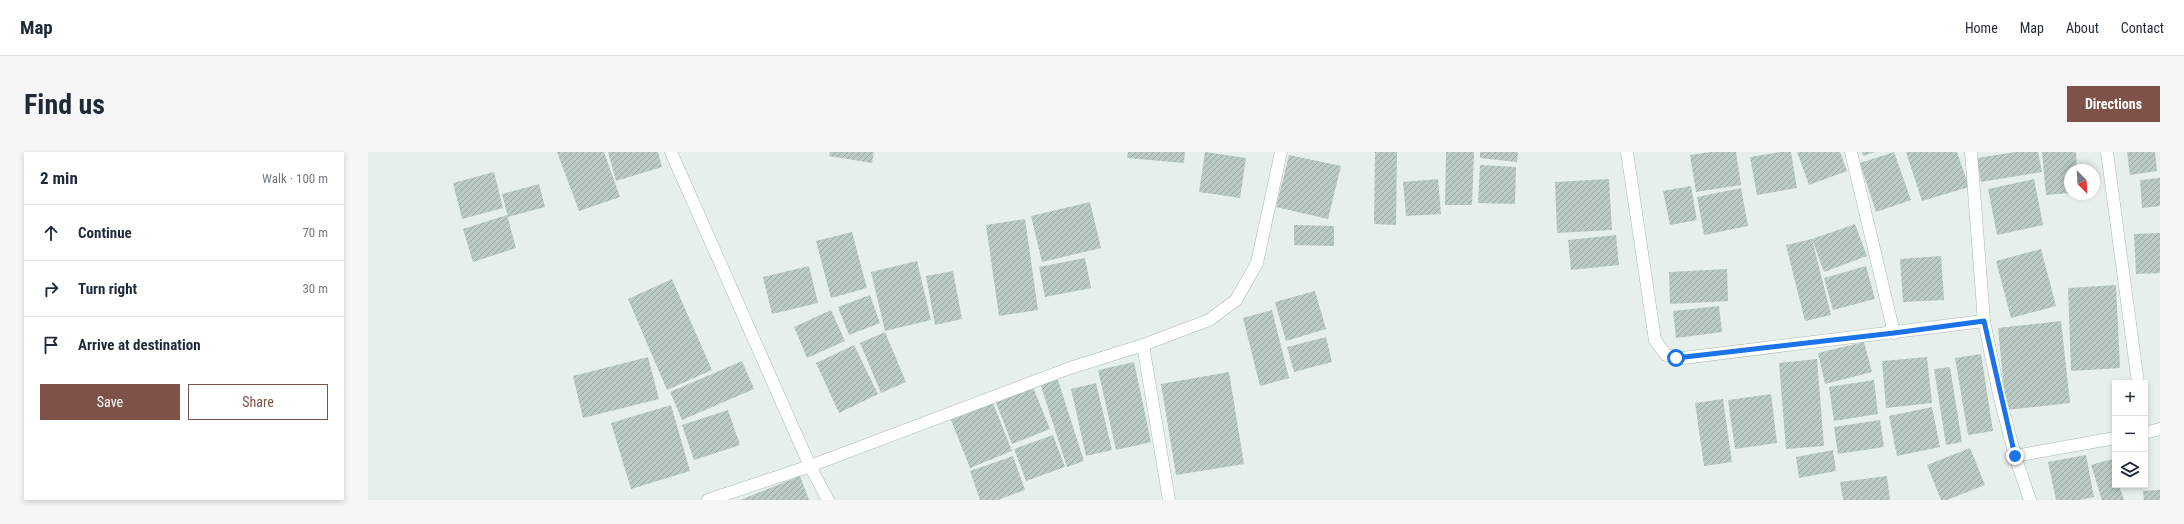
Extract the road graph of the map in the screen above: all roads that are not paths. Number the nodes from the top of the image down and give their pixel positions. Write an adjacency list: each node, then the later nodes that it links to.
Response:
1 (671, 152): 15 (street)
2 (1281, 152): 9 (street)
3 (1627, 152): 8 (street)
4 (1851, 152): 8 (street)
5 (1971, 152): 7 (street)
6 (2108, 152): 10 (street)
7 (1984, 321): 8 (street); 14 (street)
8 (1894, 333)
9 (1143, 345): 15 (street); 18 (street)
10 (2138, 380)
11 (2160, 429): 12 (street)
12 (2148, 432)
13 (2112, 439): 14 (street)
14 (2015, 456): 19 (street)
15 (810, 466): 16 (street); 17 (street)
16 (708, 500)
17 (828, 500)
18 (1169, 500)
19 (2030, 500)

